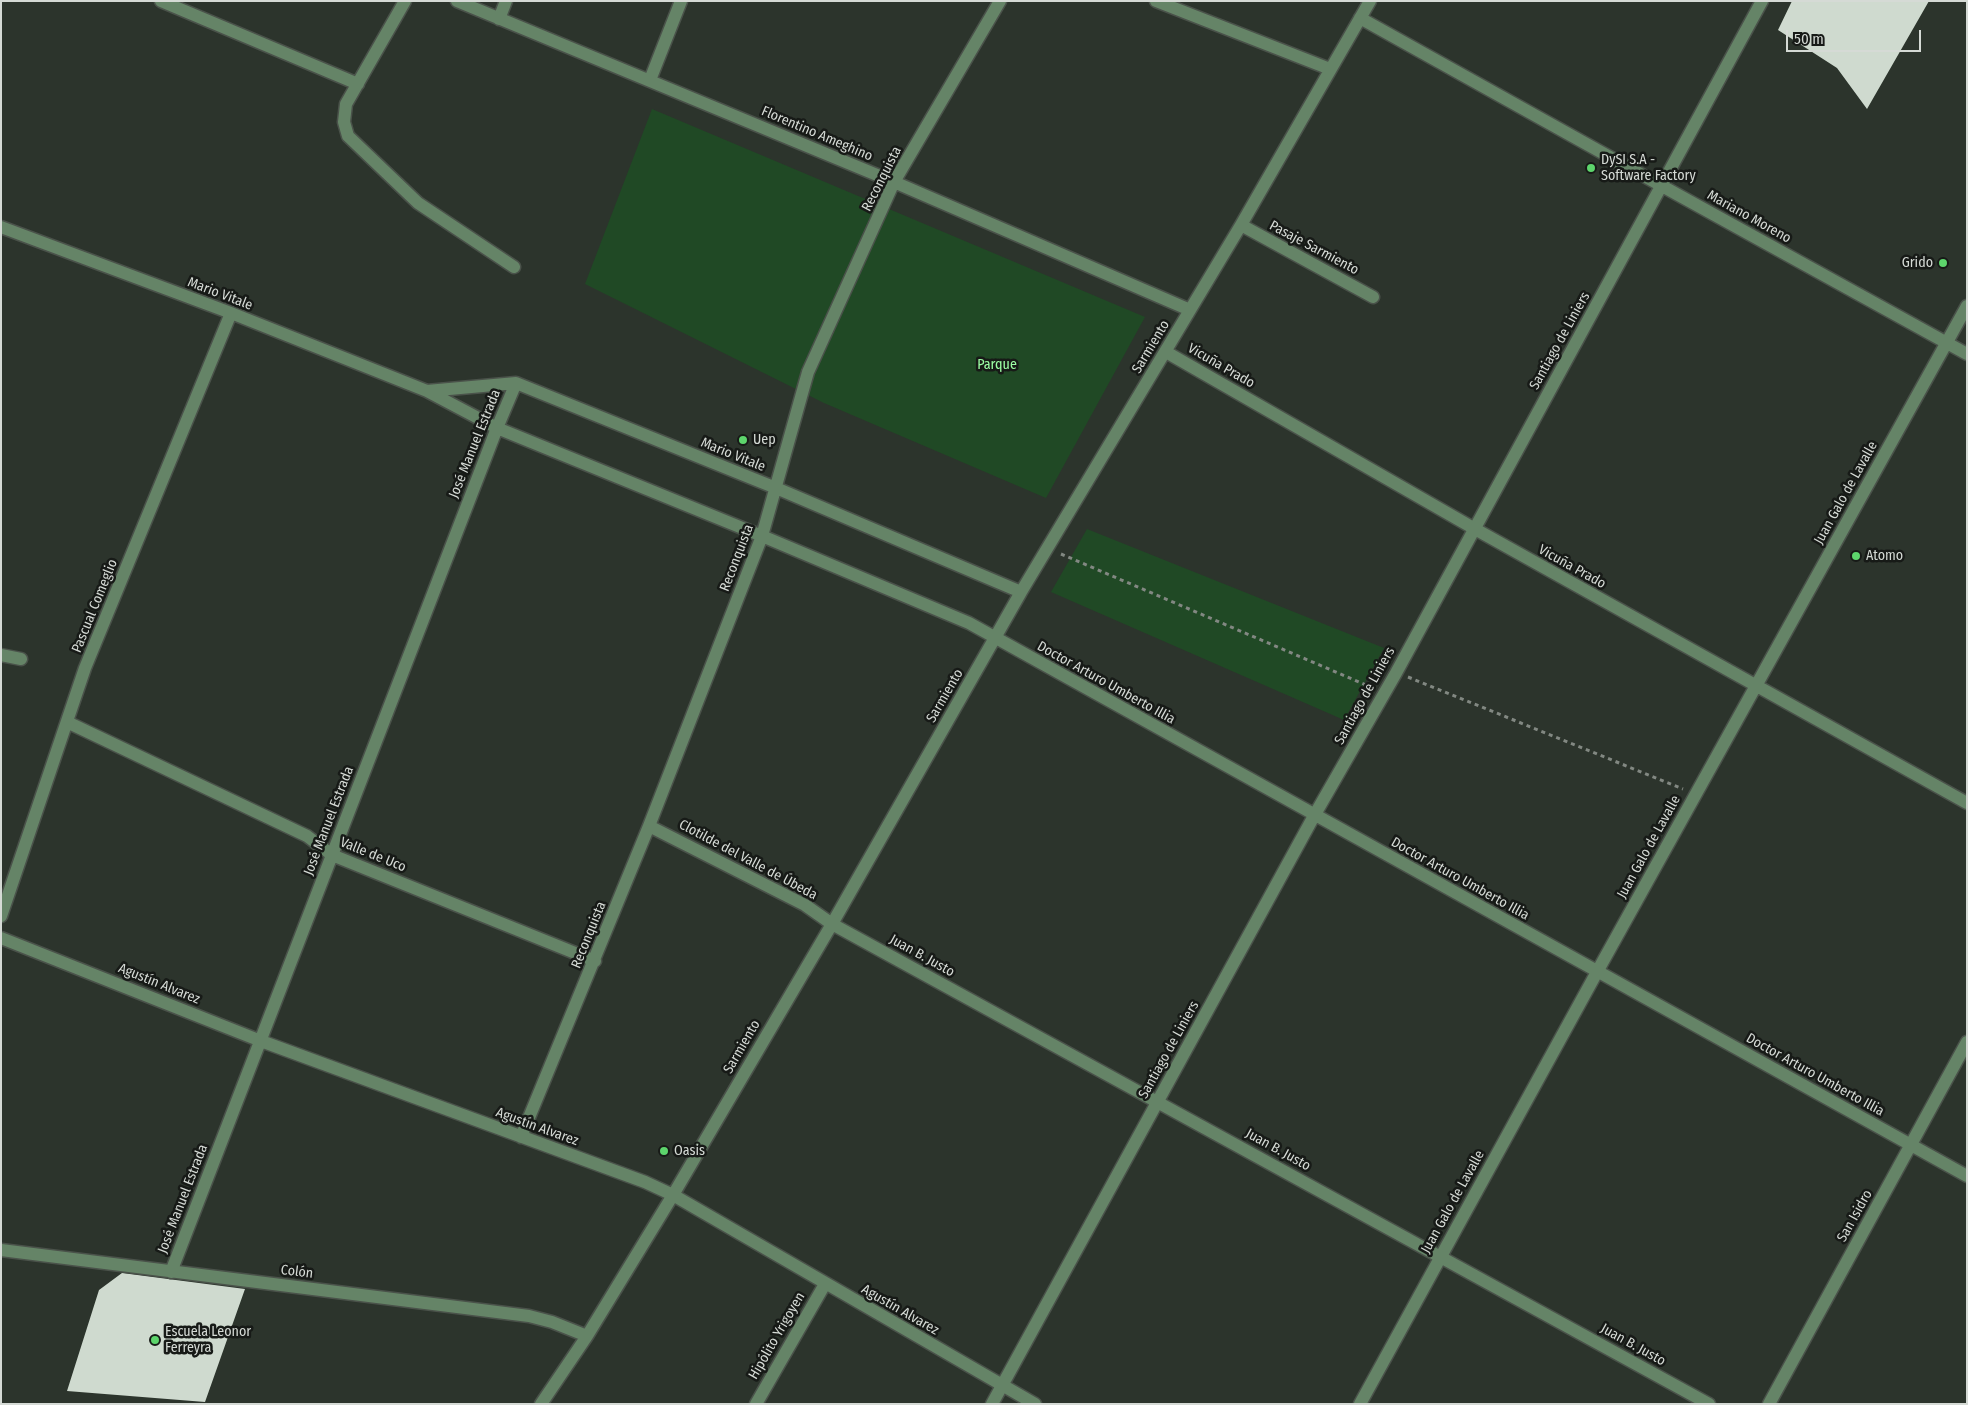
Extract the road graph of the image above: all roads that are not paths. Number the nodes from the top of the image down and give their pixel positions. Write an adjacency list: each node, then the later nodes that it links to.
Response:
1 (161, 1): 14 (street)
2 (404, 1): 14 (street)
3 (457, 1): 10 (street, Florentino Ameghino)
4 (506, 1): 10 (street)
5 (681, 1): 13 (street)
6 (1000, 1): 15 (street, Reconquista)
7 (1156, 1): 12 (street)
8 (1370, 1): 11 (street, Sarmiento)
9 (1762, 1): 16 (street, Santiago de Liniers)
10 (499, 18): 13 (street, Florentino Ameghino)
11 (1360, 18): 12 (street, Sarmiento); 16 (street, Mariano Moreno)
12 (1330, 69): 17 (street, Sarmiento)
13 (650, 80): 15 (street, Florentino Ameghino)
14 (358, 84): 19 (street)
15 (894, 182): 22 (street, Florentino Ameghino); 30 (street, Reconquista)
16 (1662, 186): 24 (street, Mariano Moreno); 31 (street, Santiago de Liniers)
17 (1240, 225): 20 (street, Pasaje Sarmiento); 22 (street, Sarmiento)
18 (1, 227): 23 (street, Mario Vitale)
19 (514, 267)
20 (1372, 297)
21 (1967, 306): 24 (street, Juan Galo de Lavalle)
22 (1190, 310): 25 (street, Sarmiento)
23 (230, 313): 28 (street, Mario Vitale); 38 (street, Pascual Comeglio)
24 (1947, 342): 26 (street, Mariano Moreno); 37 (street, Juan Galo de Lavalle)
25 (1166, 352): 31 (street, Vicuña Prado); 33 (street, Sarmiento)
26 (1967, 354)
27 (516, 383): 28 (street, Mario Vitale); 29 (street, José Manuel Estrada); 30 (street, Mario Vitale)
28 (427, 392): 29 (street, Mario Vitale)
29 (497, 428): 32 (street, Mario Vitale); 42 (street, José Manuel Estrada)
30 (776, 488): 32 (street, Reconquista); 33 (street, Mario Vitale)
31 (1474, 529): 37 (street, Vicuña Prado); 40 (street, Santiago de Liniers)
32 (762, 536): 34 (street, Mario Vitale); 41 (street, Reconquista)
33 (1021, 592): 34 (street, Sarmiento)
34 (995, 639): 40 (street, Doctor Arturo Umberto Illia); 44 (street, Sarmiento)
35 (1, 656): 36 (street)
36 (21, 659)
37 (1756, 685): 39 (street, Vicuña Prado); 47 (street, Juan Galo de Lavalle)
38 (67, 722): 42 (street, Valle de Uco); 43 (street, Pascual Comeglio)
39 (1967, 803)
40 (1314, 816): 47 (street, Doctor Arturo Umberto Illia); 50 (street, Santiago de Liniers)
41 (649, 826): 44 (street, Clotilde del Valle de Úbeda); 46 (street, Reconquista)
42 (332, 855): 46 (street, Valle de Uco); 48 (street, José Manuel Estrada)
43 (1, 916)
44 (832, 924): 50 (street, Juan B. Justo); 54 (street, Sarmiento)
45 (1, 938): 48 (street, Agustín Alvarez)
46 (595, 961): 51 (street, Reconquista)
47 (1597, 972): 52 (street, Doctor Arturo Umberto Illia); 56 (street, Juan Galo de Lavalle)
48 (261, 1041): 51 (street, Agustín Alvarez); 57 (street, José Manuel Estrada)
49 (1967, 1042): 52 (street, San Isidro)
50 (1158, 1102): 56 (street, Juan B. Justo); 60 (street, Santiago de Liniers)
51 (521, 1137): 54 (street, Agustín Alvarez)
52 (1911, 1146): 53 (street, Doctor Arturo Umberto Illia); 67 (street, San Isidro)
53 (1967, 1176)
54 (672, 1195): 58 (street, Agustín Alvarez); 59 (street, Sarmiento)
55 (1, 1250): 57 (street, Colón)
56 (1441, 1256): 65 (street, Juan Galo de Lavalle); 66 (street, Juan B. Justo)
57 (172, 1272): 59 (street, Colón)
58 (825, 1284): 60 (street, Agustín Alvarez); 62 (street, Hipólito Yrigoyen)
59 (587, 1336): 61 (street, Sarmiento)
60 (1002, 1386): 63 (street, Santiago de Liniers); 64 (street, Agustín Alvarez)
61 (544, 1403)
62 (756, 1404)
63 (992, 1404)
64 (1035, 1404)
65 (1360, 1404)
66 (1709, 1404)
67 (1769, 1404)

